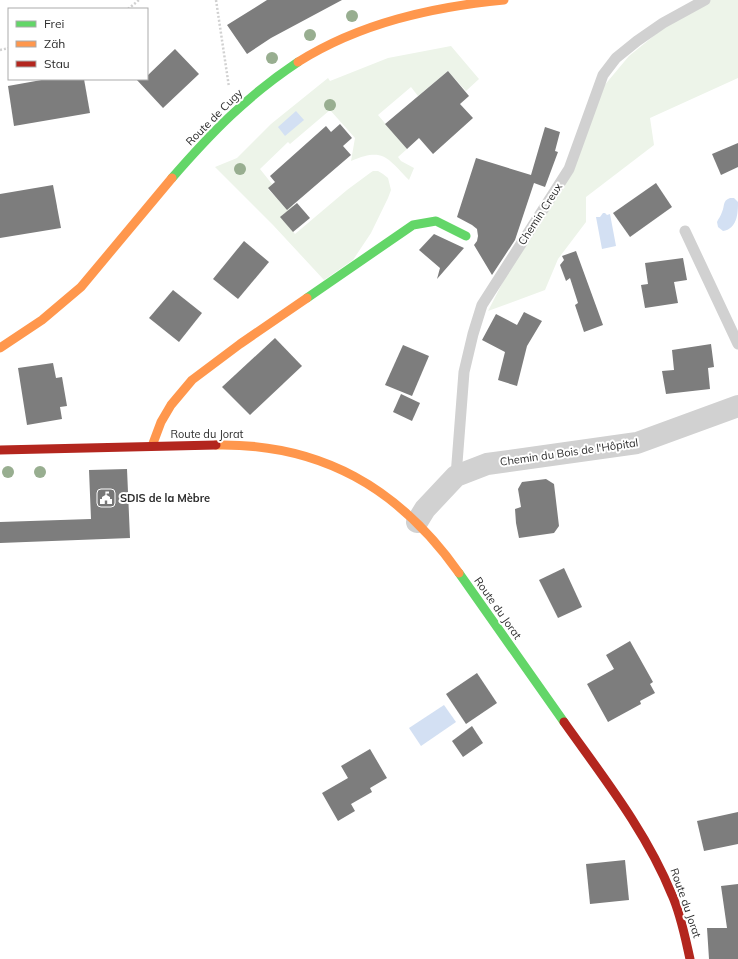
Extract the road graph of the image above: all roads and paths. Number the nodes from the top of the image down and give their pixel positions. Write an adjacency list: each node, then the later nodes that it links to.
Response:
1 (139, 0): 5 (path)
2 (216, 0): 6 (path)
3 (504, 0): 10 (street, Route de Cugy)
4 (705, 0): 14 (lane, Chemin Creux)
5 (129, 8)
6 (229, 85)
7 (685, 231): 9 (lane)
8 (466, 236): 12 (street, Route du Jorat)
9 (738, 344)
10 (0, 348)
11 (738, 406): 14 (street, Chemin du Bois de l'Hôpital)
12 (152, 446): 13 (street, Route du Jorat); 15 (street, Route du Jorat)
13 (0, 450)
14 (456, 476): 15 (street, Chemin du Bois de l'Hôpital)
15 (417, 522): 16 (street, Route du Jorat)
16 (690, 959)

